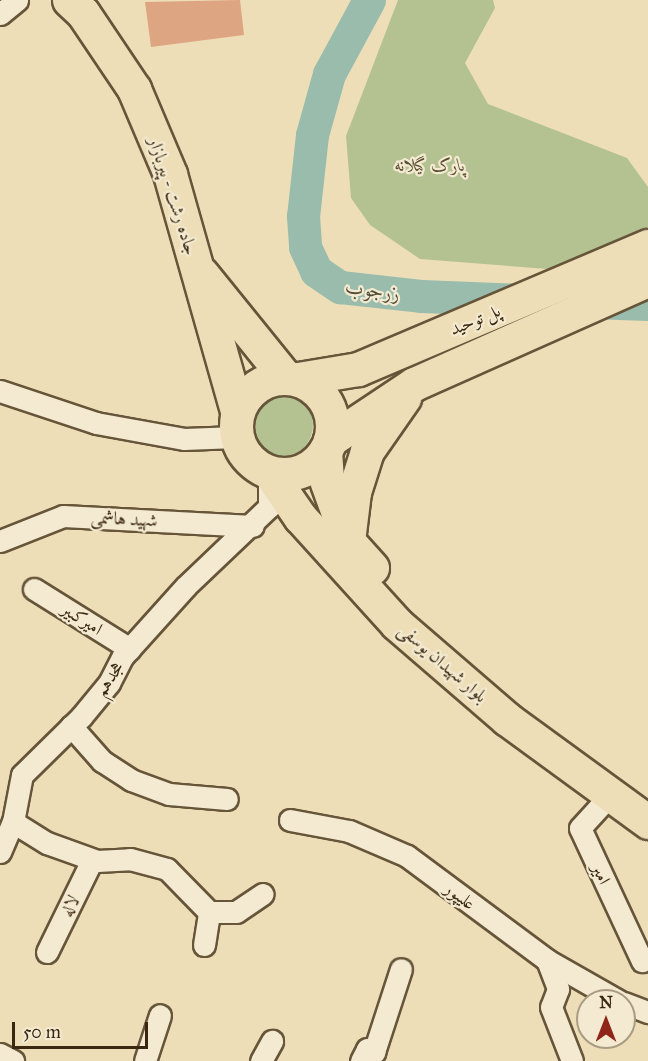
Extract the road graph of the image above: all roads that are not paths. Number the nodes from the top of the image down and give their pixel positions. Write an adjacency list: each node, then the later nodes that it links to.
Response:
1 (17, 0): 3 (street)
2 (69, 0): 5 (main road, جاده رشت - پیربازار)
3 (0, 14)
4 (648, 246): 7 (main road, پل توحید)
5 (196, 267): 8 (main road); 12 (main road, جاده رشت - پیربازار)
6 (648, 280): 9 (main road, پل توحید)
7 (358, 369): 8 (main road, پل توحید); 11 (main road)
8 (292, 378): 12 (main road); 13 (main road)
9 (414, 384): 11 (main road, پل توحید); 17 (main road)
10 (0, 391): 12 (street)
11 (384, 402): 13 (main road, پل توحید)
12 (237, 424): 14 (main road)
13 (328, 446): 14 (main road); 17 (main road, بلوار شهیدان یوسفی)
14 (269, 472): 15 (street, هجدهم); 22 (main road, بلوار شهیدان یوسفی)
15 (253, 526): 16 (street, شهید هاشمی); 20 (street, هجدهم)
16 (6, 539): 18 (street)
17 (348, 541): 24 (main road, بلوار شهیدان یوسفی)
18 (0, 560)
19 (34, 590): 20 (street, امیرکبیر)
20 (130, 649): 21 (street, هجدهم)
21 (71, 726): 23 (street); 26 (street, هجدهم)
22 (611, 794): 27 (main road, بلوار شهیدان یوسفی); 35 (street, امیر)
23 (227, 799)
24 (648, 806)
25 (290, 820): 34 (street, علیپور)
26 (13, 822): 28 (street, هجدهم); 29 (street)
27 (648, 822)
28 (0, 852)
29 (92, 860): 31 (street); 33 (street, لاله)
30 (263, 894): 31 (street)
31 (209, 912): 32 (street)
32 (204, 945)
33 (47, 952)
34 (547, 960): 37 (street, علیپور); 45 (street)
35 (642, 961)
36 (401, 969): 41 (street)
37 (598, 989)
38 (160, 1015): 43 (street)
39 (272, 1041): 44 (street)
40 (0, 1054): 42 (street)
41 (364, 1055)
42 (13, 1061)
43 (145, 1061)
44 (261, 1061)
45 (572, 1061)

